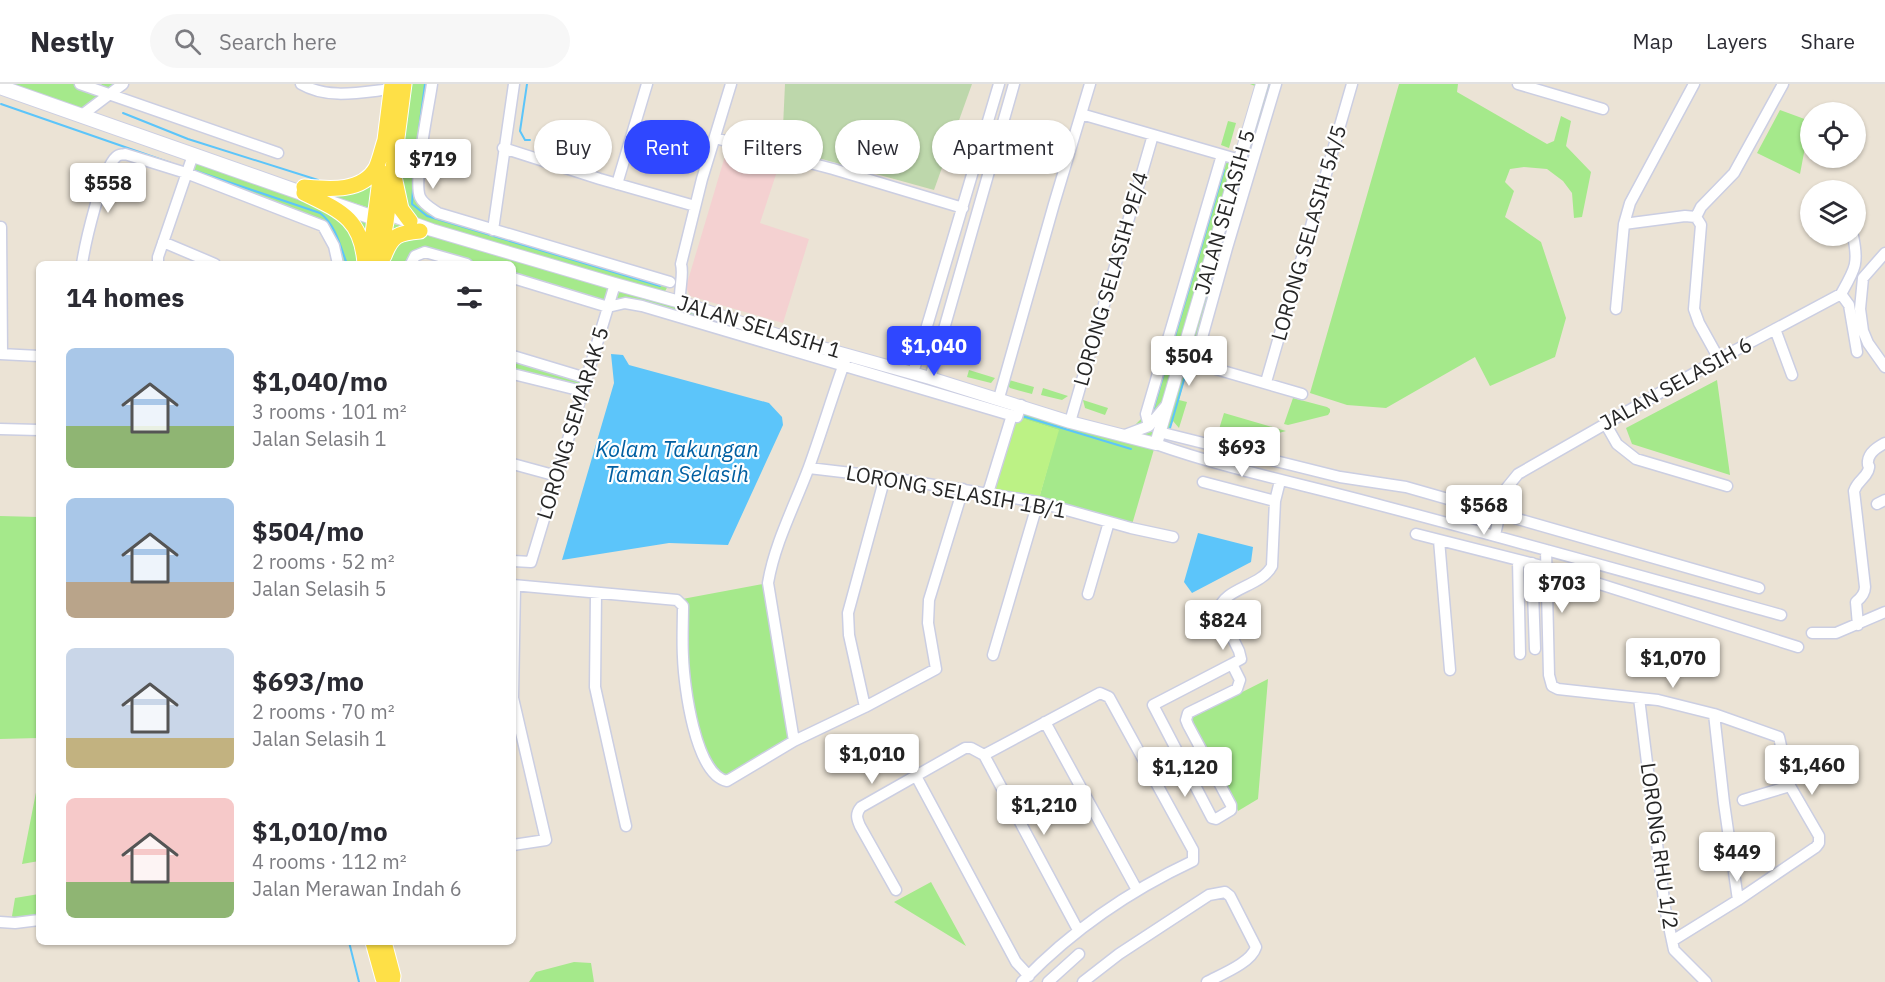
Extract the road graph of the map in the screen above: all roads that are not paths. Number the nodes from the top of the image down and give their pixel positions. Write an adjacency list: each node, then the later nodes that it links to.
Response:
1 (80, 84): 20 (street)
2 (123, 84): 20 (street)
3 (301, 84): 19 (street)
4 (432, 84): 47 (street)
5 (514, 84): 30 (street)
6 (647, 84): 38 (street)
7 (731, 84): 28 (street)
8 (999, 84): 24 (street)
9 (1014, 84): 26 (street)
10 (1090, 84): 22 (street)
11 (1276, 84): 80 (street)
12 (1352, 84): 87 (street, LORONG SELASIH 5A/5)
13 (1522, 84): 21 (street)
14 (1694, 84): 44 (street)
15 (1783, 84): 43 (street)
16 (1258, 85): 34 (street, JALAN SELASIH 5)
17 (396, 86): 19 (street); 29 (main road); 35 (main road)
18 (0, 87): 23 (main road)
19 (368, 88)
20 (110, 94): 23 (street); 31 (street)
21 (1603, 109)
22 (1081, 114): 27 (street); 90 (street)
23 (82, 115): 32 (main road)
24 (989, 119): 25 (street); 41 (street)
25 (992, 120)
26 (1004, 120)
27 (1153, 135): 33 (street); 93 (street, LORONG SELASIH 9E/4)
28 (715, 138): 40 (street); 41 (street)
29 (385, 140): 39 (main road); 42 (main road)
30 (503, 148): 38 (street); 47 (street)
31 (278, 153)
32 (193, 155): 36 (street); 39 (main road)
33 (1222, 155): 34 (street); 97 (street)
34 (1240, 160): 79 (street, JALAN SELASIH 5)
35 (392, 167): 42 (main road); 46 (main road)
36 (186, 172): 48 (street); 51 (street); 54 (street)
37 (988, 174): 86 (street)
38 (617, 184): 40 (street)
39 (304, 190): 42 (main road); 55 (main road)
40 (695, 206): 61 (street)
41 (963, 208): 82 (street)
42 (381, 216): 46 (street, JALAN SELASIH 1); 56 (main road); 57 (main road)
43 (1696, 217): 44 (street); 78 (street)
44 (1624, 224): 71 (street)
45 (1, 227): 74 (street)
46 (421, 227): 58 (main road); 66 (street, JALAN SELASIH 1)
47 (493, 230): 65 (street)
48 (163, 242): 52 (street); 53 (street)
49 (1855, 246): 62 (street)
50 (1885, 253): 63 (street)
51 (82, 261)
52 (158, 261)
53 (208, 261)
54 (337, 261)
55 (366, 261)
56 (368, 261)
57 (379, 261)
58 (380, 261)
59 (412, 261): 60 (street)
60 (456, 261)
61 (681, 264): 65 (street); 69 (street)
62 (1850, 277): 63 (street); 67 (street)
63 (1863, 278): 81 (street)
64 (516, 279): 70 (street)
65 (670, 282): 68 (street)
66 (615, 285): 68 (street, JALAN SELASIH 1); 70 (street, LORONG SEMARAK 5)
67 (1841, 294): 72 (street, JALAN SELASIH 6); 73 (street)
68 (662, 297): 69 (street, JALAN SELASIH 1)
69 (680, 302): 77 (street, JALAN SELASIH 1)
70 (608, 307): 77 (street); 85 (street, LORONG SEMARAK 5)
71 (1616, 309)
72 (1775, 329): 78 (street, JALAN SELASIH 6); 84 (street)
73 (1857, 352)
74 (1, 354): 75 (street)
75 (36, 356)
76 (516, 357): 85 (street)
77 (846, 359): 82 (street, JALAN SELASIH 1); 92 (street); 102 (street)
78 (1719, 359): 94 (street, JALAN SELASIH 6)
79 (1181, 362): 80 (street); 97 (street, JALAN SELASIH 5)
80 (1195, 363): 87 (street)
81 (1885, 367)
82 (913, 373): 86 (street, JALAN SELASIH 1)
83 (516, 375): 88 (street)
84 (1792, 375)
85 (586, 378): 88 (street, LORONG SEMARAK 5)
86 (930, 378): 90 (street, JALAN SELASIH 1)
87 (1266, 382): 89 (street)
88 (582, 391): 103 (street, LORONG SEMARAK 5)
89 (1302, 394)
90 (999, 398): 91 (street, JALAN SELASIH 1)
91 (1021, 405): 92 (street); 93 (street, JALAN SELASIH 1)
92 (1012, 415): 109 (street)
93 (1070, 422): 98 (street, JALAN SELASIH 1)
94 (1605, 423): 107 (street); 112 (street, JALAN SELASIH 6)
95 (0, 429): 96 (street)
96 (36, 429)
97 (1155, 434): 98 (street, JALAN SELASIH 1); 98 (street); 101 (street); 105 (street, JALAN SELASIH 1)
98 (1125, 435)
99 (1885, 443): 129 (street)
100 (516, 465): 103 (street)
101 (1288, 465): 105 (street); 112 (street)
102 (809, 468): 104 (street, LORONG SELASIH 1B/1); 142 (street)
103 (558, 476): 120 (street, LORONG SEMARAK 5)
104 (885, 477): 108 (street, LORONG SELASIH 1B/1); 138 (street)
105 (1282, 481): 110 (street); 115 (street, JALAN SELASIH 1)
106 (1203, 482): 110 (street)
107 (1726, 486)
108 (963, 489): 109 (street, LORONG SELASIH 1B/1); 138 (street)
109 (988, 494): 111 (street, LORONG SELASIH 1B/1)
110 (1275, 501): 135 (street)
111 (1038, 502): 113 (street, LORONG SELASIH 1B/1); 134 (street)
112 (1498, 514): 115 (street, JALAN SELASIH 6); 124 (street)
113 (1109, 522): 116 (street, LORONG SELASIH 1B/1); 126 (street)
114 (1416, 534): 117 (street)
115 (1495, 535): 118 (street, JALAN SELASIH 1)
116 (1173, 537)
117 (1439, 540): 119 (street); 136 (street)
118 (1546, 550): 122 (street); 128 (street, JALAN SELASIH 1)
119 (1518, 560): 121 (street); 133 (street)
120 (516, 561)
121 (1532, 563): 122 (street); 132 (street)
122 (1546, 567): 131 (street); 137 (street)
123 (516, 586): 125 (street)
124 (1759, 588)
125 (596, 593): 142 (street); 147 (street)
126 (1088, 594)
127 (1885, 612): 129 (street)
128 (1781, 615)
129 (1858, 625): 130 (street)
130 (1812, 633)
131 (1797, 647)
132 (1535, 649)
133 (1520, 654)
134 (993, 655)
135 (1232, 664): 135 (street)
136 (1450, 670)
137 (1639, 698): 140 (street); 155 (street, LORONG RHU 1/2)
138 (865, 707): 142 (street)
139 (516, 711): 148 (street)
140 (1714, 714): 145 (street); 151 (street)
141 (1045, 722): 143 (street); 150 (street); 150 (street)
142 (794, 741)
143 (984, 755): 144 (street); 154 (street)
144 (916, 776): 149 (street); 159 (street)
145 (1790, 786): 146 (street); 151 (street)
146 (1743, 800)
147 (626, 826)
148 (516, 845)
149 (896, 890)
150 (1137, 890): 154 (street)
151 (1738, 900): 155 (street)
152 (36, 920): 153 (street)
153 (0, 922)
154 (1078, 930): 159 (street)
155 (1672, 940): 165 (street, LORONG RHU 1/2)
156 (374, 945): 160 (main road)
157 (385, 945): 161 (main road)
158 (1079, 954): 162 (street)
159 (1025, 979)
160 (386, 982)
161 (392, 982)
162 (1048, 982)
163 (1083, 982): 164 (street)
164 (1207, 982)
165 (1706, 982)

